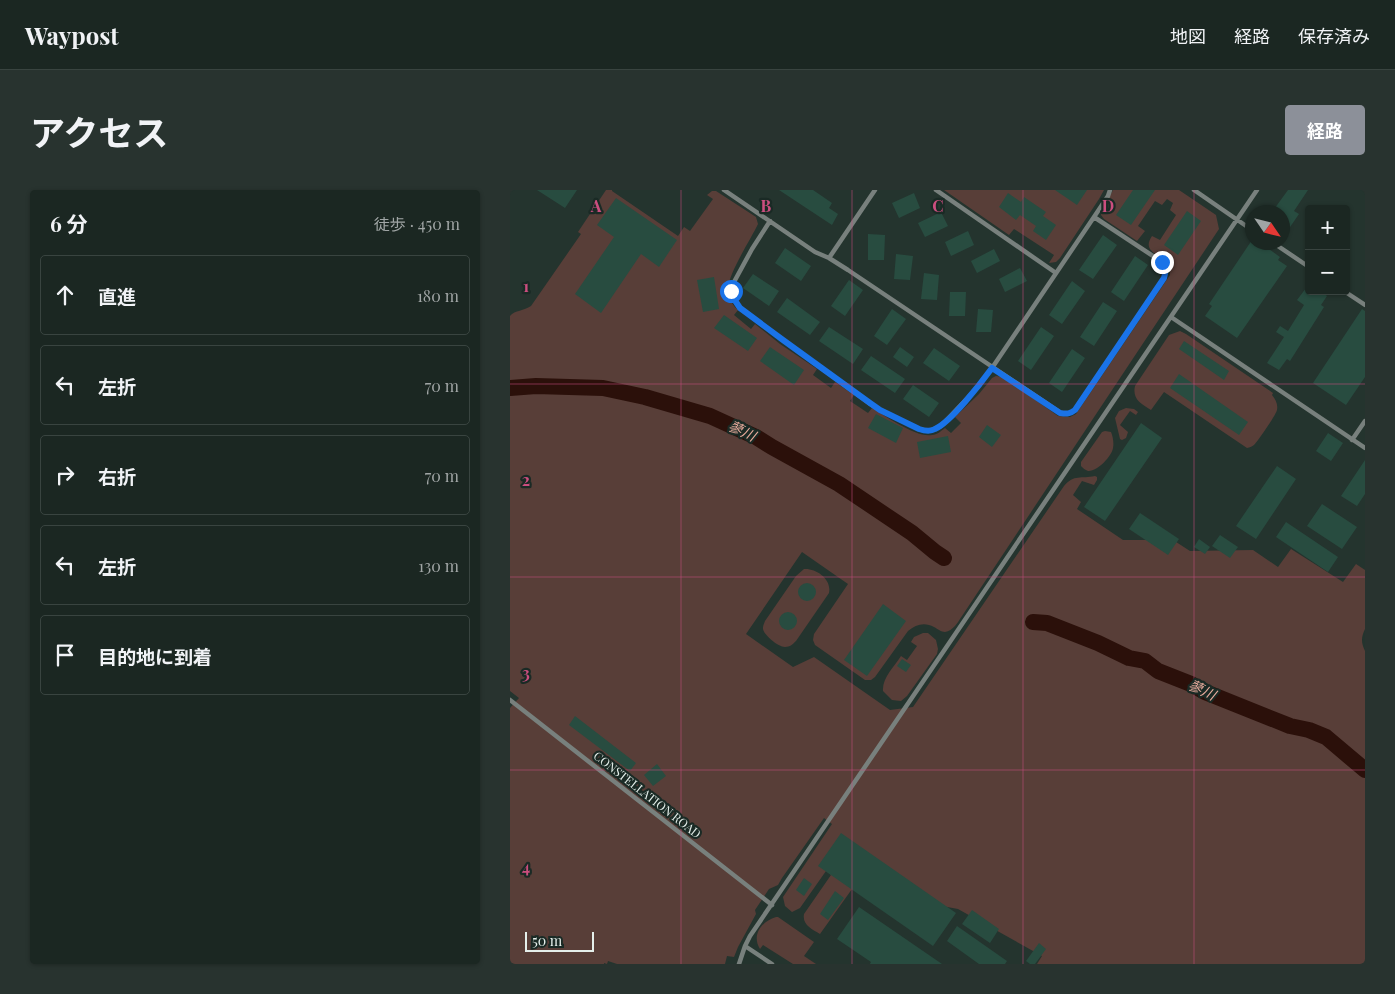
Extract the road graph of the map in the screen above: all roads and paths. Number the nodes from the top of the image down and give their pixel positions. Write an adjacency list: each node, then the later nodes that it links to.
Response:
1 (724, 190): 9 (lane)
2 (875, 190): 12 (lane)
3 (936, 190): 14 (lane)
4 (1110, 190): 7 (lane)
5 (1194, 190): 8 (lane)
6 (1257, 190): 8 (lane)
7 (1094, 217): 14 (lane); 18 (lane)
8 (1237, 219): 10 (lane); 17 (lane)
9 (770, 222): 12 (lane); 18 (lane)
10 (1245, 225)
11 (1283, 250): 13 (lane)
12 (829, 258): 18 (lane)
13 (1305, 265)
14 (1056, 273): 18 (lane)
15 (1350, 295): 16 (lane)
16 (1365, 305)
17 (1171, 317): 20 (lane); 23 (lane)
18 (992, 368)
19 (1365, 421): 20 (lane)
20 (1352, 440): 21 (lane)
21 (1365, 448)
22 (510, 700): 23 (lane, CONSTELLATION ROAD)
23 (772, 905): 24 (lane)
24 (745, 946): 25 (lane); 26 (lane)
25 (739, 964)
26 (772, 964)

